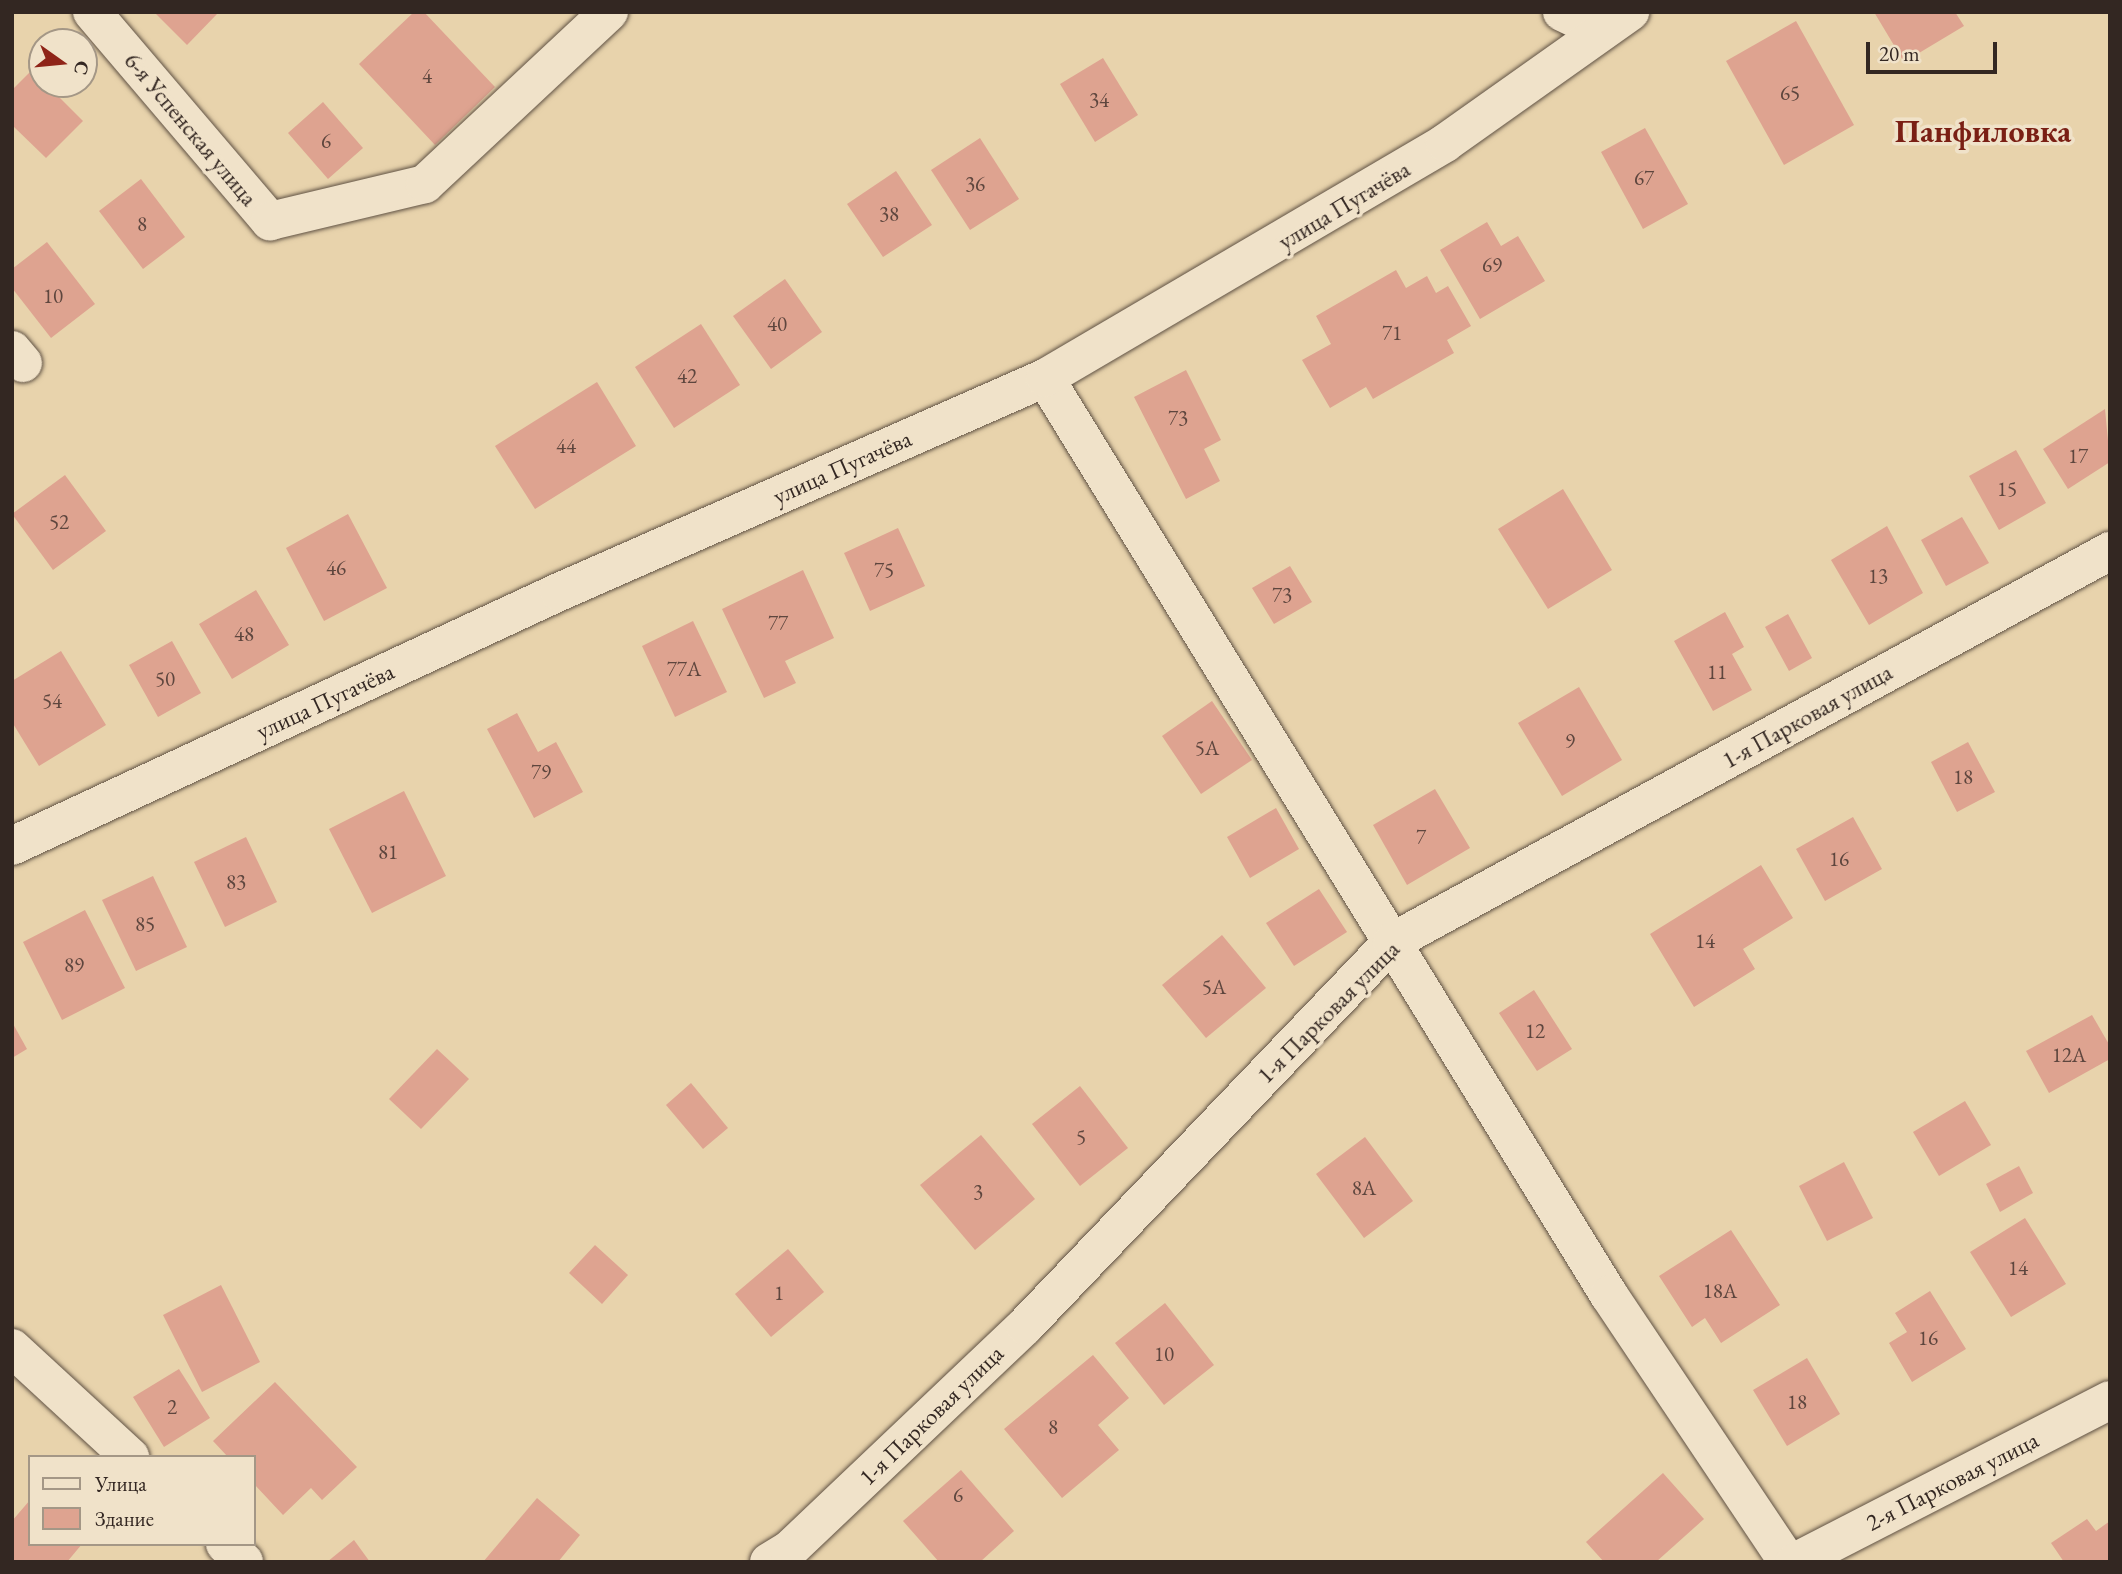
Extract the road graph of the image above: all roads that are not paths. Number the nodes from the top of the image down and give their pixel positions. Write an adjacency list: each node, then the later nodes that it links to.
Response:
1 (92, 12): 2 (street, 6-я Успенская улица)
2 (609, 12)
3 (1562, 12): 4 (street)
4 (1616, 22): 5 (street, улица Пугачёва)
5 (1045, 378): 7 (street, улица Пугачёва); 8 (street)
6 (2110, 551): 8 (street, 1-я Парковая улица)
7 (12, 846)
8 (1392, 942): 14 (street, 1-я Парковая улица); 15 (street)
9 (12, 1348): 11 (street)
10 (2110, 1400): 16 (street, 2-я Парковая улица)
11 (128, 1455)
12 (227, 1546): 13 (street)
13 (244, 1562)
14 (769, 1562)
15 (1788, 1562)
16 (1795, 1562)

